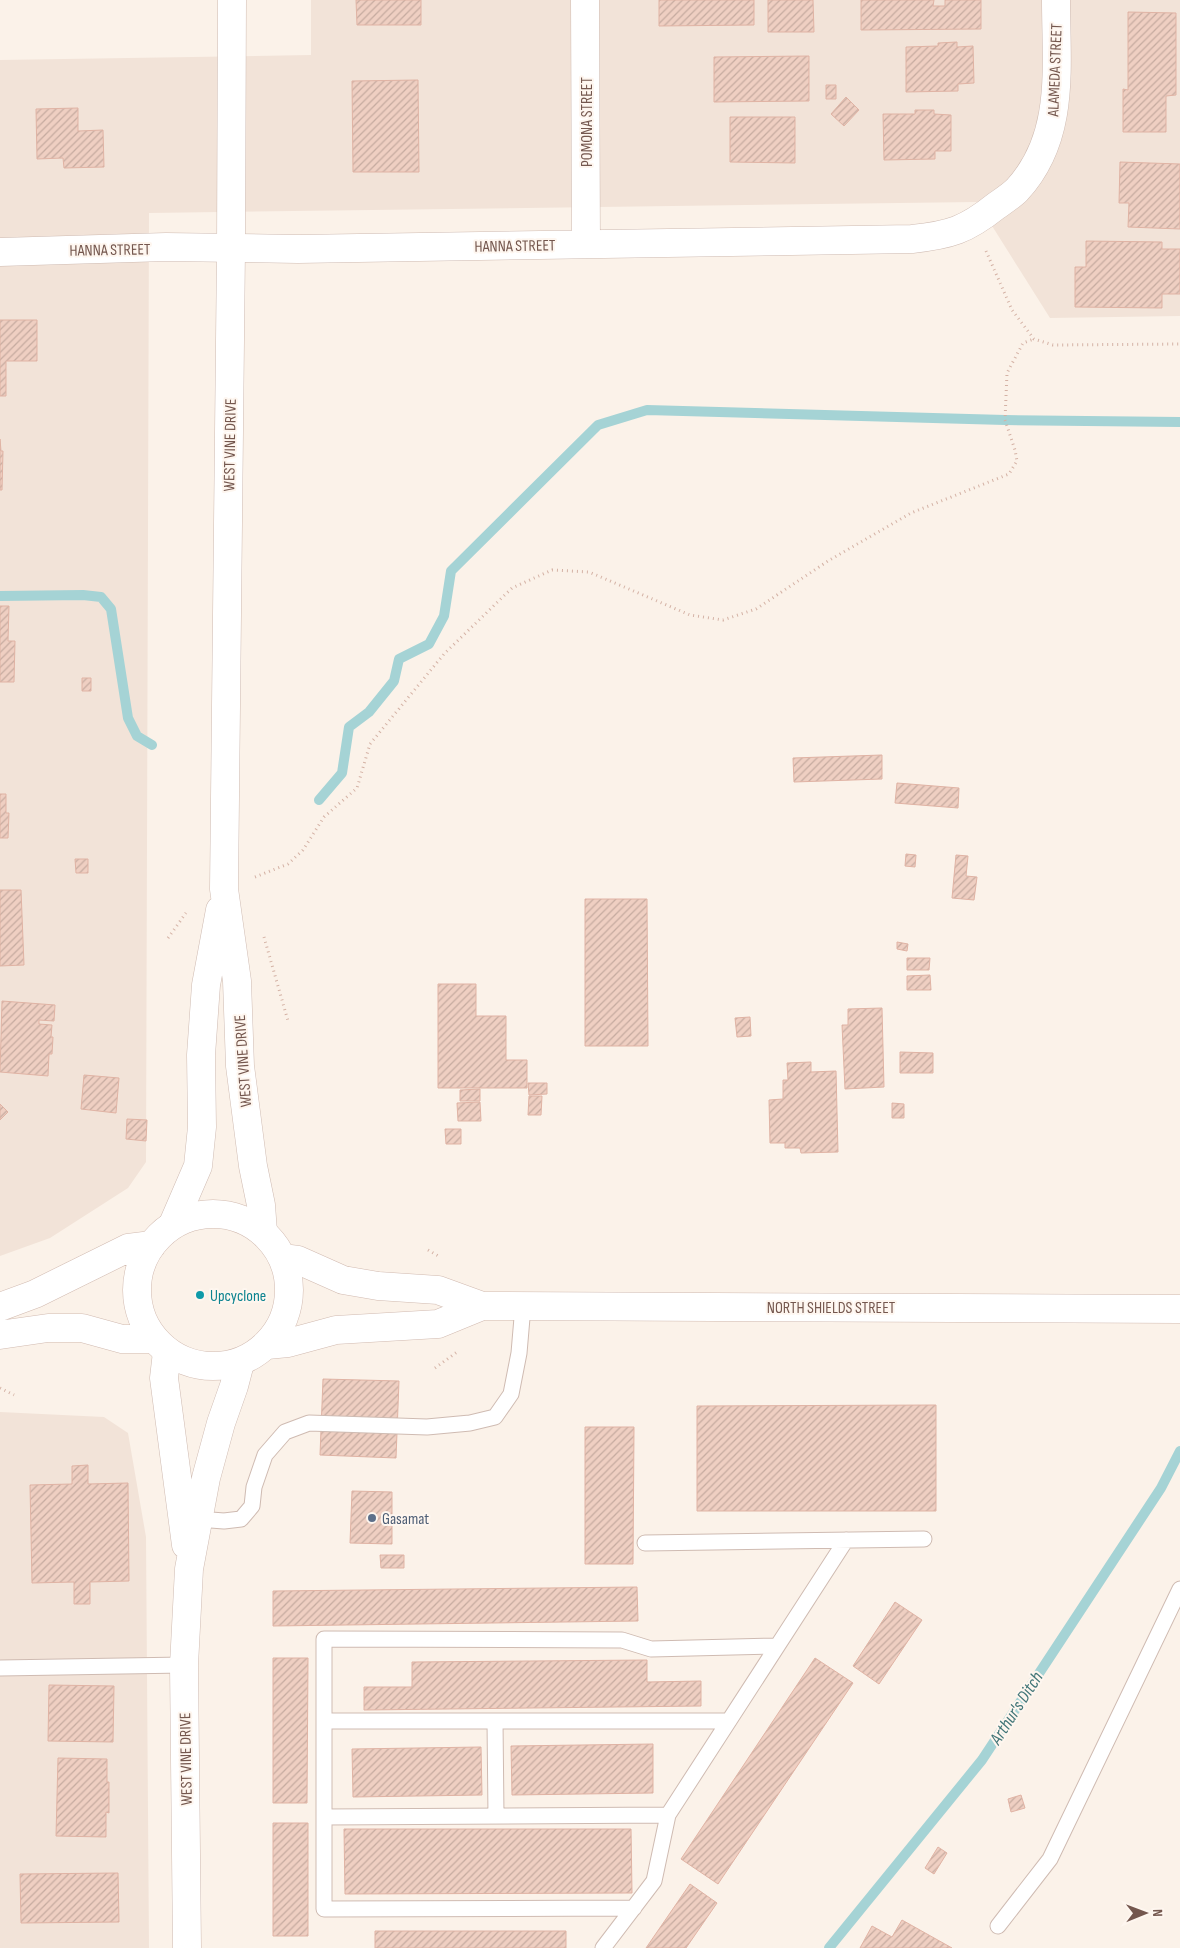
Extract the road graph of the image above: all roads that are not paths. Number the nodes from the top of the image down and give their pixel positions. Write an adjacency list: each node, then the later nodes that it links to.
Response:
1 (232, 0): 6 (street, WEST VINE DRIVE)
2 (585, 0): 5 (street, POMONA STREET)
3 (1056, 0): 4 (street, ALAMEDA STREET)
4 (1016, 191): 5 (street, HANNA STREET)
5 (586, 244): 6 (street, HANNA STREET)
6 (231, 249): 7 (street, HANNA STREET); 8 (street, WEST VINE DRIVE)
7 (0, 252)
8 (224, 889): 9 (street, WEST VINE DRIVE); 10 (street, WEST VINE DRIVE)
9 (173, 1224): 10 (street); 11 (street)
10 (263, 1232): 12 (street)
11 (152, 1245): 15 (street); 18 (street)
12 (282, 1258): 13 (street, NORTH SHIELDS STREET); 19 (street)
13 (482, 1306): 14 (street, NORTH SHIELDS STREET); 19 (street, NORTH SHIELDS STREET)
14 (523, 1306): 16 (street, NORTH SHIELDS STREET); 21 (lane)
15 (0, 1307)
16 (1180, 1309)
17 (0, 1335): 18 (street)
18 (160, 1345): 20 (street); 25 (street, WEST VINE DRIVE)
19 (267, 1345): 20 (street)
20 (240, 1363): 21 (street, WEST VINE DRIVE)
21 (198, 1519): 25 (street, WEST VINE DRIVE)
22 (924, 1539): 23 (lane)
23 (846, 1540): 24 (lane); 27 (lane)
24 (645, 1543)
25 (189, 1569): 28 (street, WEST VINE DRIVE)
26 (1180, 1589): 37 (lane)
27 (777, 1646): 30 (lane); 32 (lane)
28 (184, 1665): 29 (lane); 38 (street, WEST VINE DRIVE)
29 (0, 1668)
30 (324, 1721): 31 (lane); 35 (lane)
31 (495, 1721): 32 (lane); 34 (lane)
32 (730, 1721): 33 (lane)
33 (668, 1815): 34 (lane); 36 (lane)
34 (496, 1816): 35 (lane)
35 (324, 1817): 36 (lane)
36 (634, 1908): 39 (lane)
37 (998, 1926)
38 (187, 1948)
39 (603, 1948)

